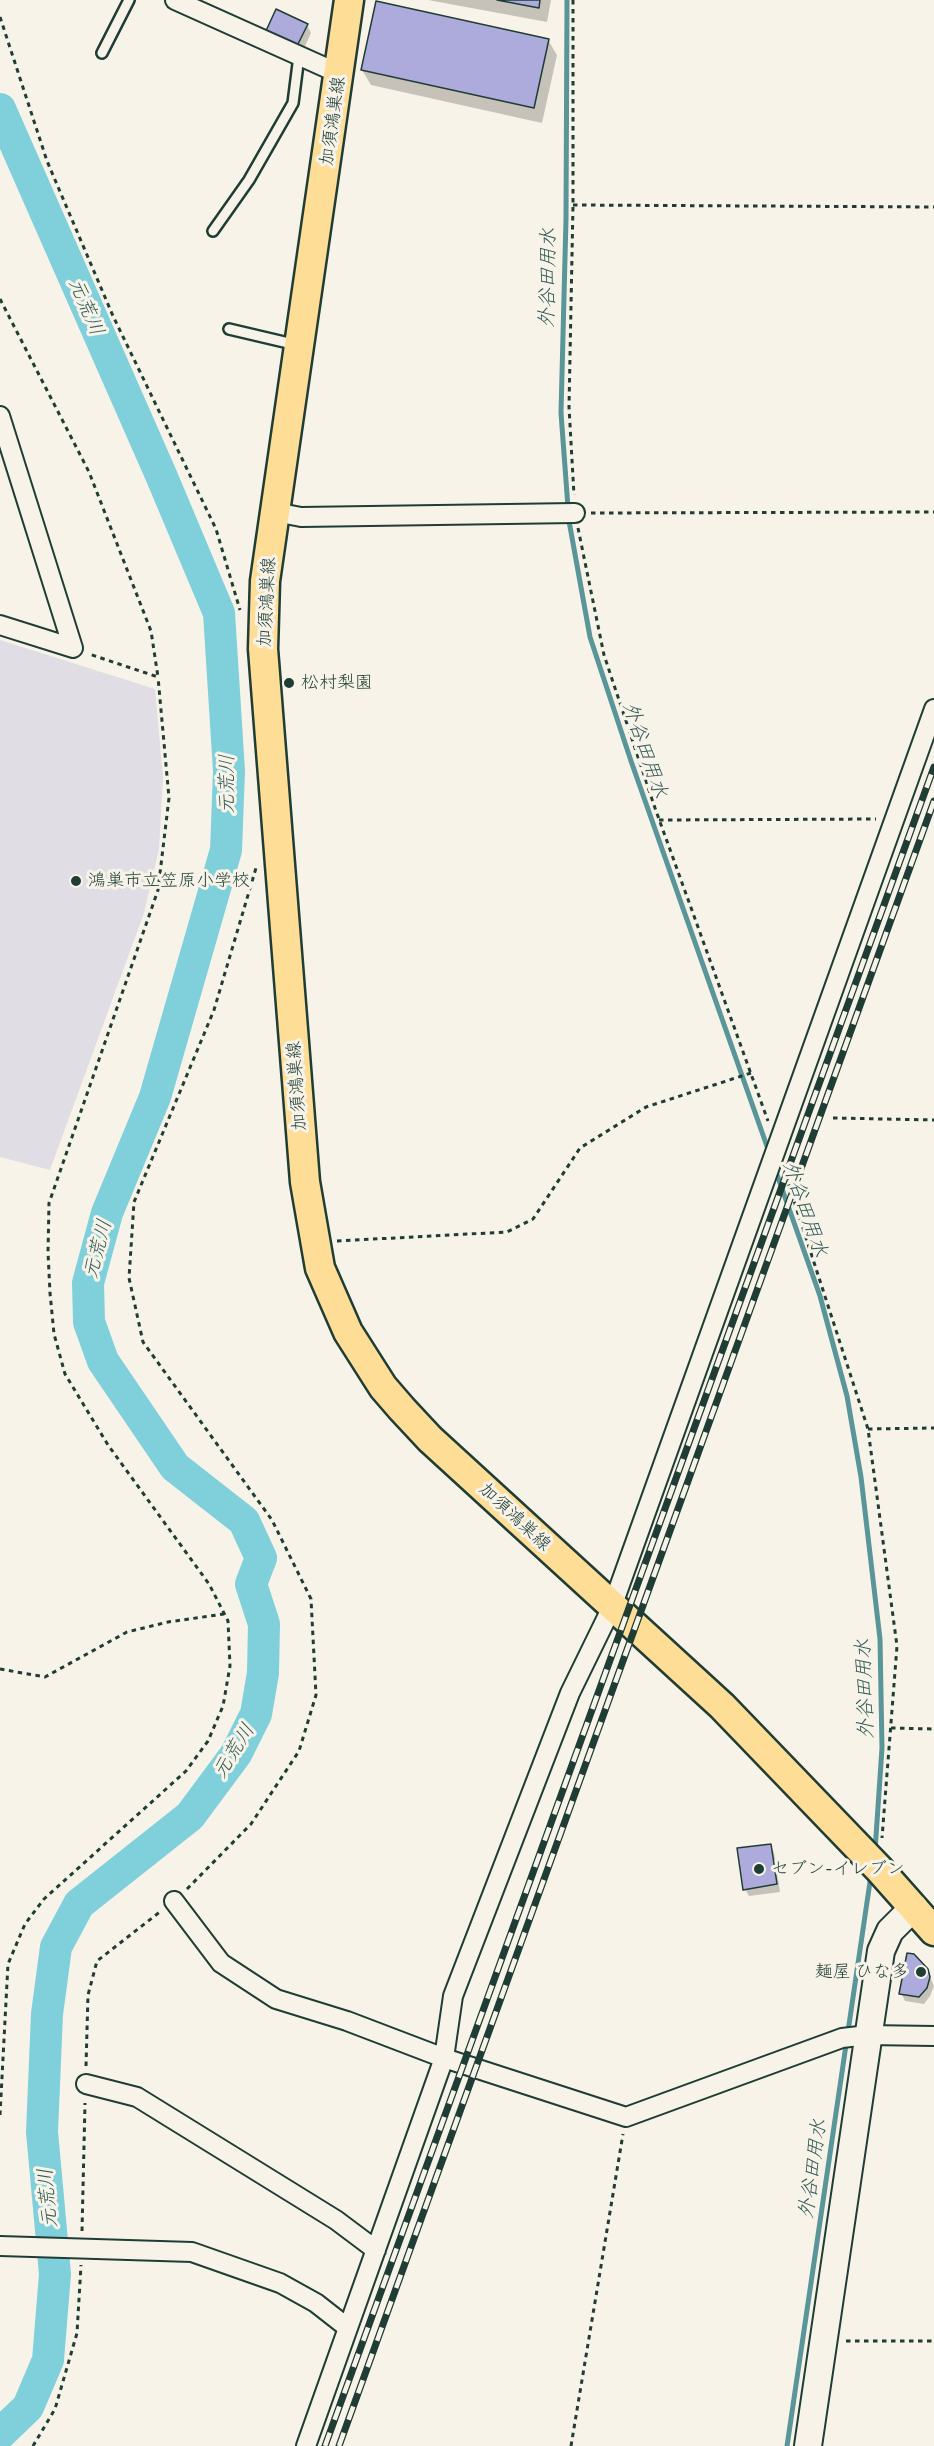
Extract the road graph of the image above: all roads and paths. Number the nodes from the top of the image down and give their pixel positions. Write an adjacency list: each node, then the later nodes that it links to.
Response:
1 (129, 0): 6 (lane)
2 (175, 0): 7 (street)
3 (349, 0): 8 (main road, 加須鴻巣線)
4 (573, 0): 9 (path)
5 (0, 17): 19 (path)
6 (102, 53)
7 (299, 56): 8 (street); 11 (lane)
8 (340, 75): 14 (main road, 加須鴻巣線)
9 (573, 205): 10 (path); 18 (path)
10 (934, 207)
11 (213, 231)
12 (0, 299): 22 (path)
13 (229, 329): 14 (lane)
14 (300, 346): 16 (main road, 加須鴻巣線)
15 (0, 416): 21 (street)
16 (275, 512): 18 (street); 26 (main road, 加須鴻巣線)
17 (934, 512): 18 (path)
18 (575, 513): 25 (path)
19 (241, 614)
20 (0, 626): 21 (street)
21 (73, 648): 22 (path)
22 (158, 677): 35 (path)
23 (934, 709): 24 (street)
24 (894, 819): 25 (path); 30 (street)
25 (659, 820): 27 (path)
26 (278, 842): 31 (main road, 加須鴻巣線); 40 (path)
27 (751, 1073): 30 (path); 31 (path)
28 (833, 1118): 29 (path)
29 (934, 1120)
30 (776, 1144): 33 (path); 34 (street)
31 (315, 1245): 34 (main road, 加須鴻巣線)
32 (934, 1428): 33 (path)
33 (868, 1429): 37 (path)
34 (612, 1607): 39 (main road, 加須鴻巣線); 45 (street)
35 (224, 1614): 36 (path); 47 (path)
36 (0, 1669)
37 (891, 1728): 38 (path); 39 (path)
38 (934, 1729)
39 (879, 1869): 41 (main road, 加須鴻巣線)
40 (174, 1901): 45 (street); 46 (path)
41 (914, 1908): 42 (main road, 加須鴻巣線); 43 (street)
42 (934, 1931)
43 (868, 2035): 44 (street); 48 (street); 53 (street)
44 (934, 2036)
45 (444, 2058): 48 (street); 51 (street)
46 (86, 2084): 50 (path); 51 (street)
47 (0, 2115)
48 (626, 2117): 57 (path)
49 (1, 2247): 50 (street)
50 (77, 2248): 52 (street); 55 (path)
51 (376, 2250): 52 (street)
52 (348, 2328): 56 (street)
53 (824, 2341): 54 (path); 58 (street)
54 (934, 2341)
55 (33, 2446)
56 (306, 2446)
57 (571, 2446)
58 (808, 2446)

